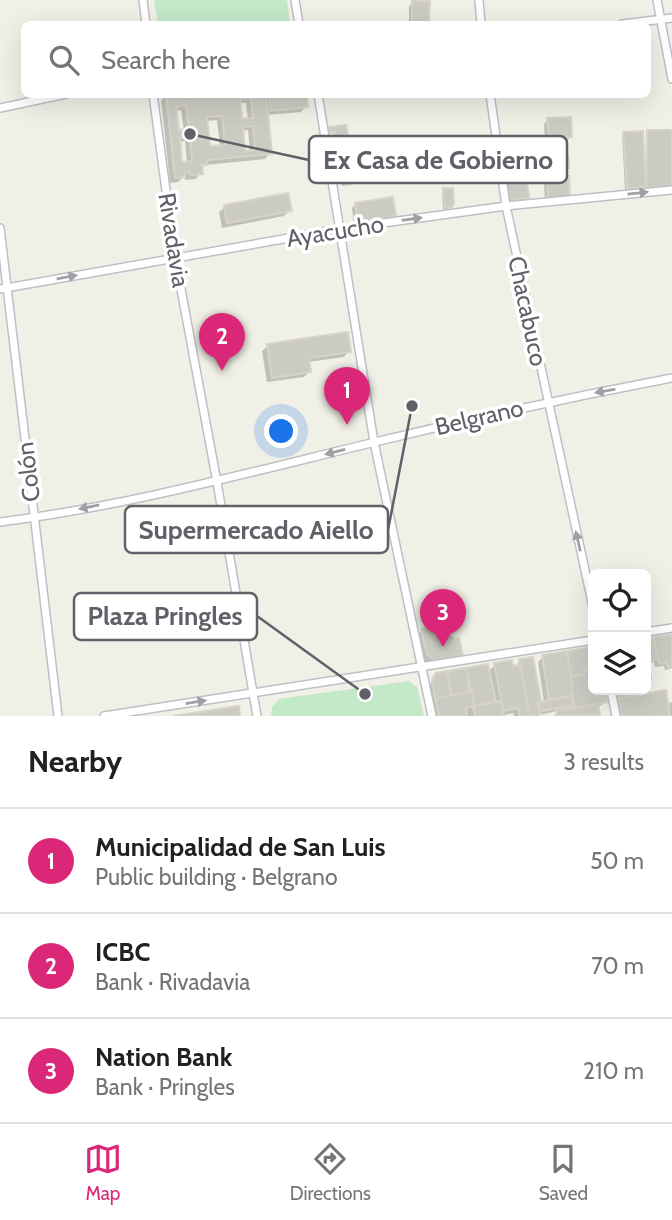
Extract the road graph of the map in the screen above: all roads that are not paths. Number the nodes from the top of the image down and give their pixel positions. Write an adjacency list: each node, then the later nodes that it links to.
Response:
1 (143, 0): 7 (street)
2 (295, 0): 8 (street)
3 (479, 0): 9 (street)
4 (657, 0): 6 (street)
5 (672, 18): 6 (street)
6 (660, 19): 10 (street); 11 (street)
7 (146, 21)
8 (298, 21)
9 (481, 21)
10 (645, 21)
11 (672, 79)
12 (47, 98): 16 (street)
13 (154, 98): 21 (street, Rivadavia)
14 (319, 98): 20 (street)
15 (492, 98): 18 (street, Chacabuco)
16 (0, 108)
17 (672, 190): 18 (street, Ayacucho, one-way to 17)
18 (506, 206): 20 (street, Ayacucho, one-way to 18); 24 (street, Chacabuco)
19 (0, 228): 22 (street, Colón)
20 (340, 229): 21 (street, Ayacucho); 25 (street)
21 (175, 257): 22 (street, Ayacucho, one-way to 21); 26 (street, Rivadavia)
22 (4, 289): 27 (street, Colón)
23 (672, 378): 24 (street, Belgrano, one-way to 24)
24 (547, 401): 25 (street, Belgrano); 29 (street, Chacabuco, one-way to 24)
25 (374, 442): 26 (street, Belgrano, one-way to 26); 33 (street)
26 (217, 482): 27 (street, Belgrano, one-way to 27); 34 (street, Rivadavia)
27 (34, 517): 28 (street, Belgrano); 36 (street, Colón)
28 (0, 522)
29 (588, 585)
30 (672, 628): 31 (street)
31 (651, 631)
32 (588, 641): 33 (street)
33 (422, 668): 34 (street); 39 (street)
34 (253, 693): 37 (street, one-way to 34); 38 (street, Rivadavia)
35 (612, 695): 40 (street)
36 (58, 716)
37 (104, 716)
38 (257, 716)
39 (432, 716)
40 (617, 716)

